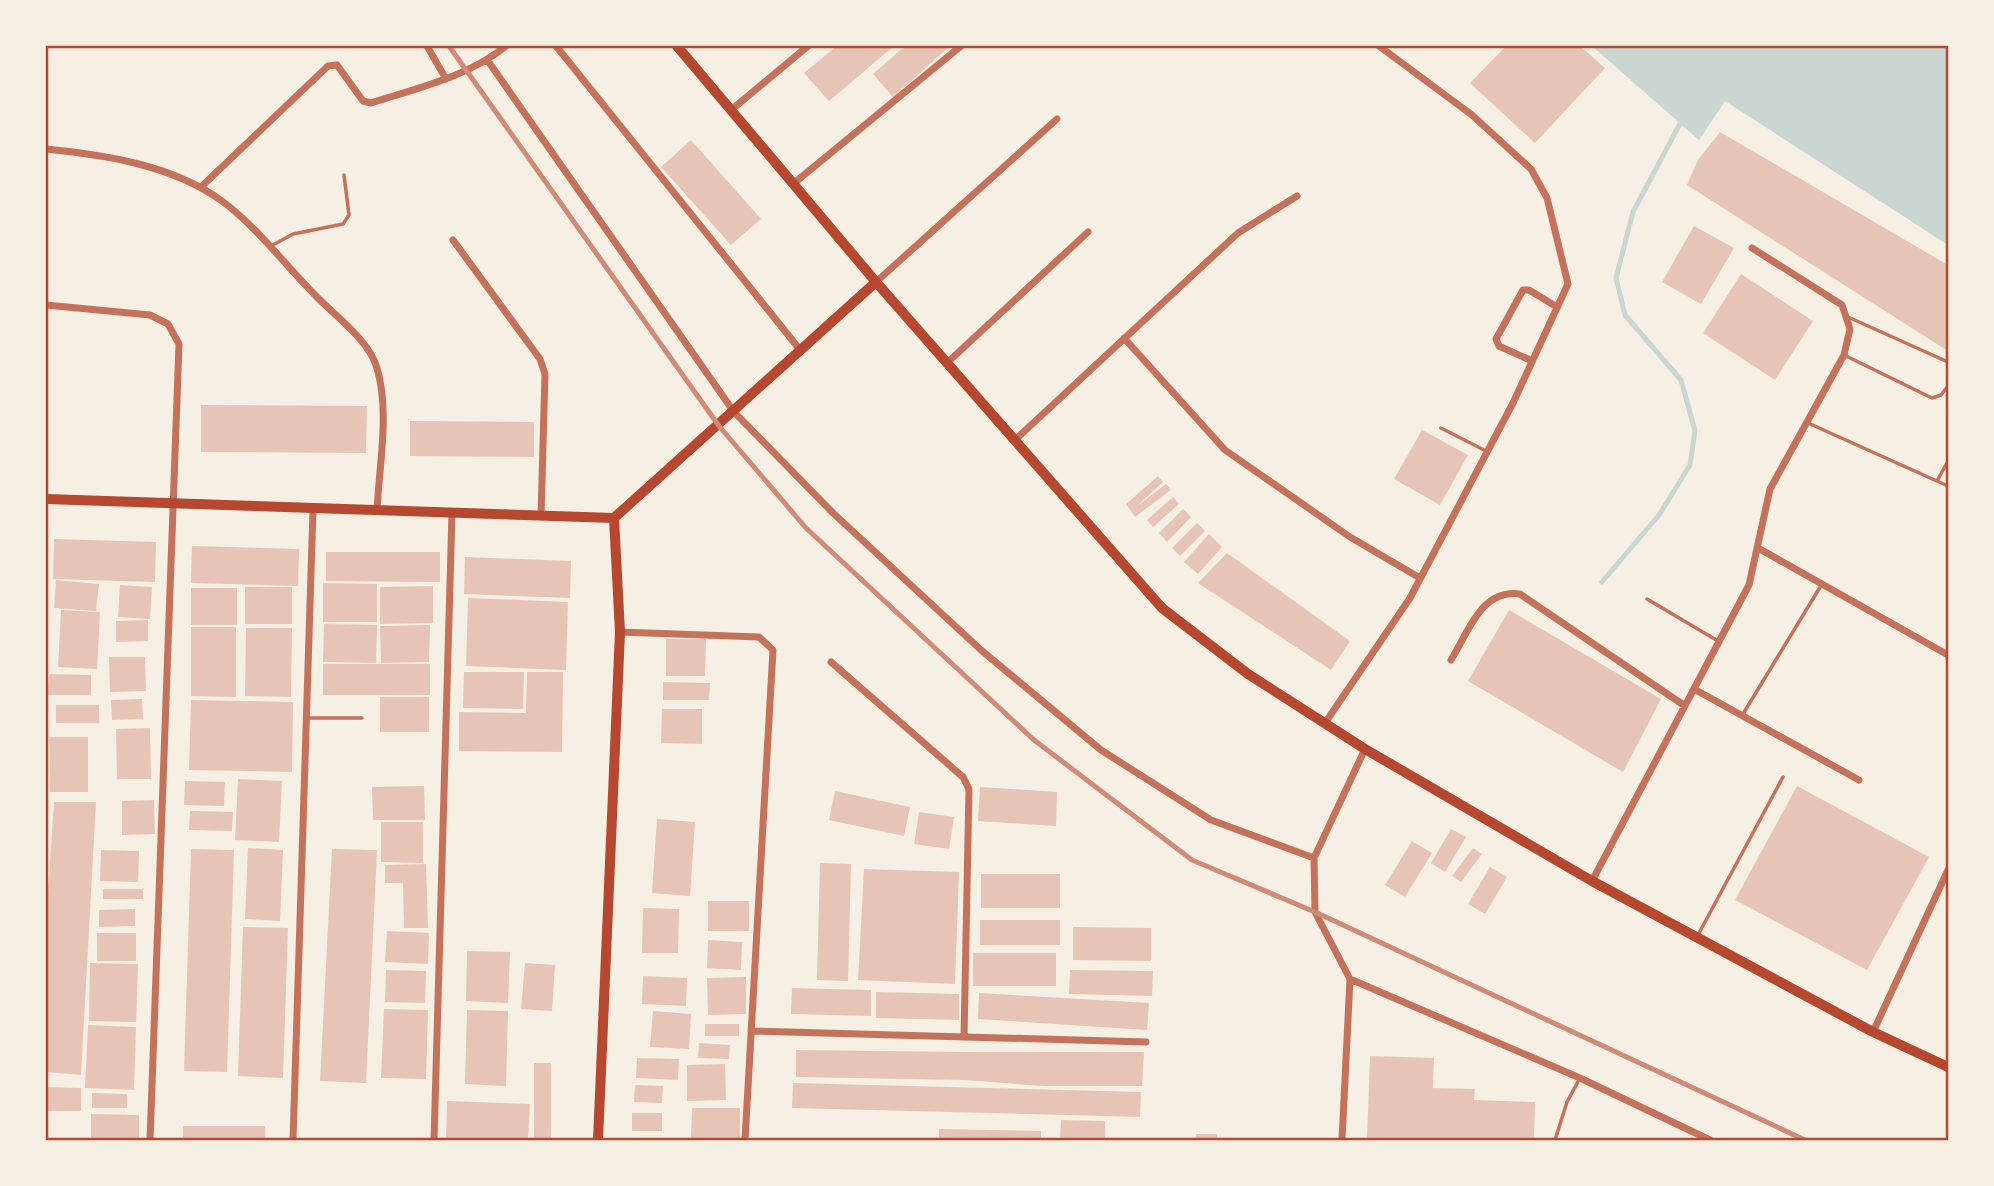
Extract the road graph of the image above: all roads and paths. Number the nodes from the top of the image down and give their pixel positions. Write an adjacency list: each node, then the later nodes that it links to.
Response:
1 (427, 46): 9 (street)
2 (506, 46): 8 (street)
3 (556, 46): 26 (street)
4 (677, 46): 10 (main road)
5 (808, 46): 10 (street)
6 (961, 46): 14 (street)
7 (1378, 46): 23 (street)
8 (488, 61): 9 (street); 32 (street)
9 (446, 79): 15 (street)
10 (730, 111): 14 (main road)
11 (1058, 119): 21 (street)
12 (46, 149): 15 (street)
13 (344, 175): 19 (lane)
14 (793, 184): 21 (main road)
15 (201, 187): 19 (street)
16 (1297, 196): 25 (street)
17 (1088, 232): 29 (street)
18 (453, 240): 45 (street)
19 (271, 246): 43 (street)
20 (1752, 248): 24 (street)
21 (876, 282): 26 (main road); 29 (main road)
22 (46, 305): 41 (street)
23 (1557, 307): 28 (street); 28 (street)
24 (1848, 317): 27 (street); 30 (lane)
25 (1124, 338): 35 (street); 48 (street)
26 (801, 351): 32 (main road)
27 (1844, 355): 31 (lane); 33 (street)
28 (1532, 361): 36 (street)
29 (948, 362): 35 (main road)
30 (1948, 362)
31 (1948, 386)
32 (734, 412): 46 (main road); 65 (street)
33 (1808, 423): 38 (lane); 47 (street)
34 (1441, 428): 36 (lane)
35 (1015, 440): 61 (main road)
36 (1487, 452): 48 (street)
37 (1948, 461): 38 (lane)
38 (1937, 481): 39 (lane)
39 (1948, 486)
40 (46, 499): 41 (main road)
41 (173, 506): 42 (main road); 76 (street)
42 (313, 510): 43 (main road); 59 (street)
43 (377, 511): 44 (main road)
44 (452, 513): 45 (main road); 78 (street)
45 (541, 516): 46 (main road)
46 (614, 518): 51 (main road)
47 (1758, 548): 49 (street); 52 (street)
48 (1420, 578): 61 (street)
49 (1822, 584): 53 (street); 58 (lane)
50 (1647, 599): 52 (lane)
51 (620, 632): 70 (street); 79 (main road)
52 (1719, 642): 56 (street)
53 (1948, 655)
54 (1451, 660): 57 (street)
55 (831, 662): 72 (street)
56 (1694, 689): 57 (street); 58 (street)
57 (1685, 706): 67 (street)
58 (1742, 715): 64 (street)
59 (308, 718): 60 (lane); 77 (street)
60 (362, 718)
61 (1325, 723): 62 (main road)
62 (1365, 749): 65 (street); 67 (main road)
63 (1783, 777): 68 (lane)
64 (1859, 780)
65 (1314, 858): 69 (street)
66 (1948, 870): 71 (street)
67 (1592, 881): 68 (main road)
68 (1697, 937): 71 (main road)
69 (1350, 979): 75 (street); 81 (street)
70 (751, 1031): 72 (street); 80 (street)
71 (1873, 1032): 74 (main road)
72 (964, 1037): 73 (street)
73 (1146, 1042)
74 (1948, 1066)
75 (1580, 1078): 82 (lane); 83 (street)
76 (150, 1140)
77 (293, 1140)
78 (434, 1140)
79 (598, 1140)
80 (745, 1140)
81 (1342, 1140)
82 (1555, 1140)
83 (1710, 1140)

